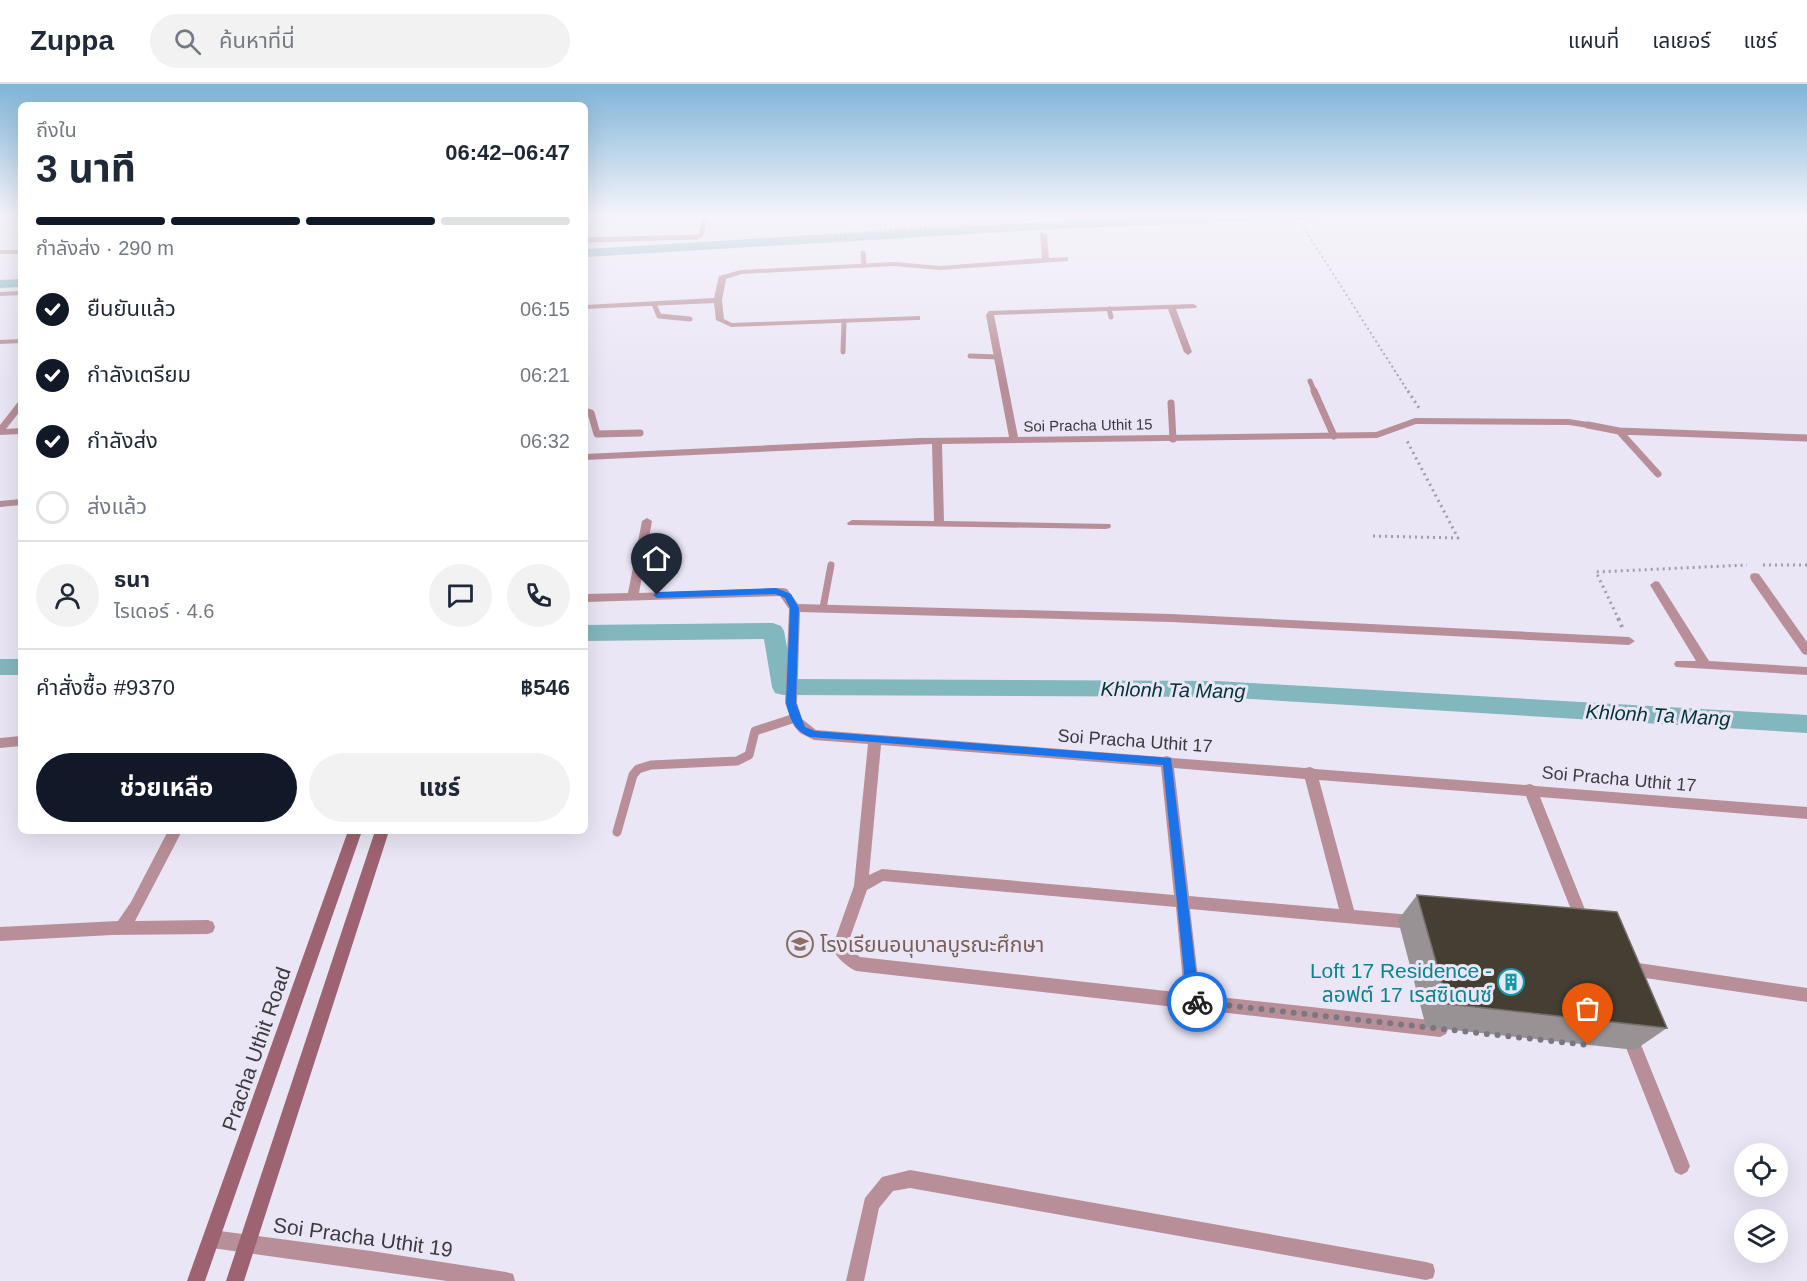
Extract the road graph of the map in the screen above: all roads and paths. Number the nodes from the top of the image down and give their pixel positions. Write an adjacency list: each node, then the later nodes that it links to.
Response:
1 (791, 270): 5 (street)
2 (1330, 270): 23 (path)
3 (18, 293): 4 (street)
4 (0, 294)
5 (718, 300): 6 (street); 12 (street)
6 (654, 304): 8 (street); 11 (lane)
7 (1193, 306): 9 (street)
8 (588, 307)
9 (1171, 307): 16 (street); 18 (street)
10 (917, 318): 12 (street)
11 (690, 319)
12 (844, 321): 15 (lane)
13 (18, 341): 14 (street)
14 (0, 342)
15 (843, 352)
16 (1188, 352)
17 (970, 356): 18 (lane)
18 (998, 357): 34 (street)
19 (1310, 381): 30 (lane)
20 (1171, 403): 32 (lane)
21 (18, 408): 25 (street)
22 (588, 412): 29 (lane)
23 (1427, 421): 24 (street, Soi Pracha Uthit 15); 27 (street, Soi Pracha Uthit 15)
24 (1588, 425): 28 (lane)
25 (0, 431): 26 (street)
26 (18, 431)
27 (1390, 431): 30 (street, Soi Pracha Uthit 15); 43 (path)
28 (1619, 431): 31 (lane); 36 (lane)
29 (640, 434)
30 (1334, 436): 32 (street, Soi Pracha Uthit 15)
31 (1807, 438)
32 (1173, 439): 34 (street, Soi Pracha Uthit 15)
33 (937, 441): 34 (street, Soi Pracha Uthit 15); 35 (street, Soi Pracha Uthit 15); 41 (street)
34 (1014, 441)
35 (588, 457)
36 (1658, 474)
37 (18, 502): 38 (street)
38 (0, 504)
39 (647, 521): 48 (street)
40 (852, 523): 41 (street)
41 (939, 523): 42 (street)
42 (1106, 526)
43 (1373, 536)
44 (831, 565): 51 (lane)
45 (1807, 566): 52 (path)
46 (1755, 577): 53 (street)
47 (1655, 585): 55 (street)
48 (633, 596): 49 (street); 50 (street)
49 (588, 598)
50 (795, 608): 51 (street); 57 (street)
51 (823, 608): 52 (street)
52 (1629, 641)
53 (1807, 651)
54 (1680, 664): 55 (street)
55 (1705, 665): 56 (street)
56 (1807, 671)
57 (795, 718): 58 (street, Soi Pracha Uthit 17); 65 (lane)
58 (875, 739): 61 (street, Soi Pracha Uthit 17); 69 (street)
59 (18, 741): 60 (street)
60 (0, 743)
61 (1167, 761): 62 (street, Soi Pracha Uthit 17); 70 (street)
62 (1310, 772): 63 (street, Soi Pracha Uthit 17); 71 (street)
63 (1530, 789): 64 (street, Soi Pracha Uthit 17); 76 (street)
64 (1807, 813)
65 (617, 832)
66 (173, 834): 74 (street)
67 (354, 834): 85 (main road, Pracha Uthit Road)
68 (381, 834): 86 (main road)
69 (861, 886): 70 (street); 79 (street)
70 (1182, 901): 71 (street); 79 (street)
71 (1348, 916): 72 (street)
72 (1432, 923)
73 (207, 927): 74 (street)
74 (122, 928): 75 (street)
75 (0, 934)
76 (1578, 936)
77 (1612, 966): 78 (street)
78 (1807, 994)
79 (1193, 1002): 81 (street)
80 (1622, 1018): 83 (street)
81 (1461, 1031)
82 (1612, 1048): 83 (street)
83 (1635, 1050): 84 (street)
84 (1681, 1166)
85 (212, 1239): 86 (street, Soi Pracha Uthit 19); 88 (main road, Pracha Uthit Road)
86 (249, 1243): 89 (main road); 90 (street, Soi Pracha Uthit 19)
87 (1425, 1271): 91 (street)
88 (196, 1281)
89 (235, 1281)
90 (506, 1281)
91 (855, 1281)

